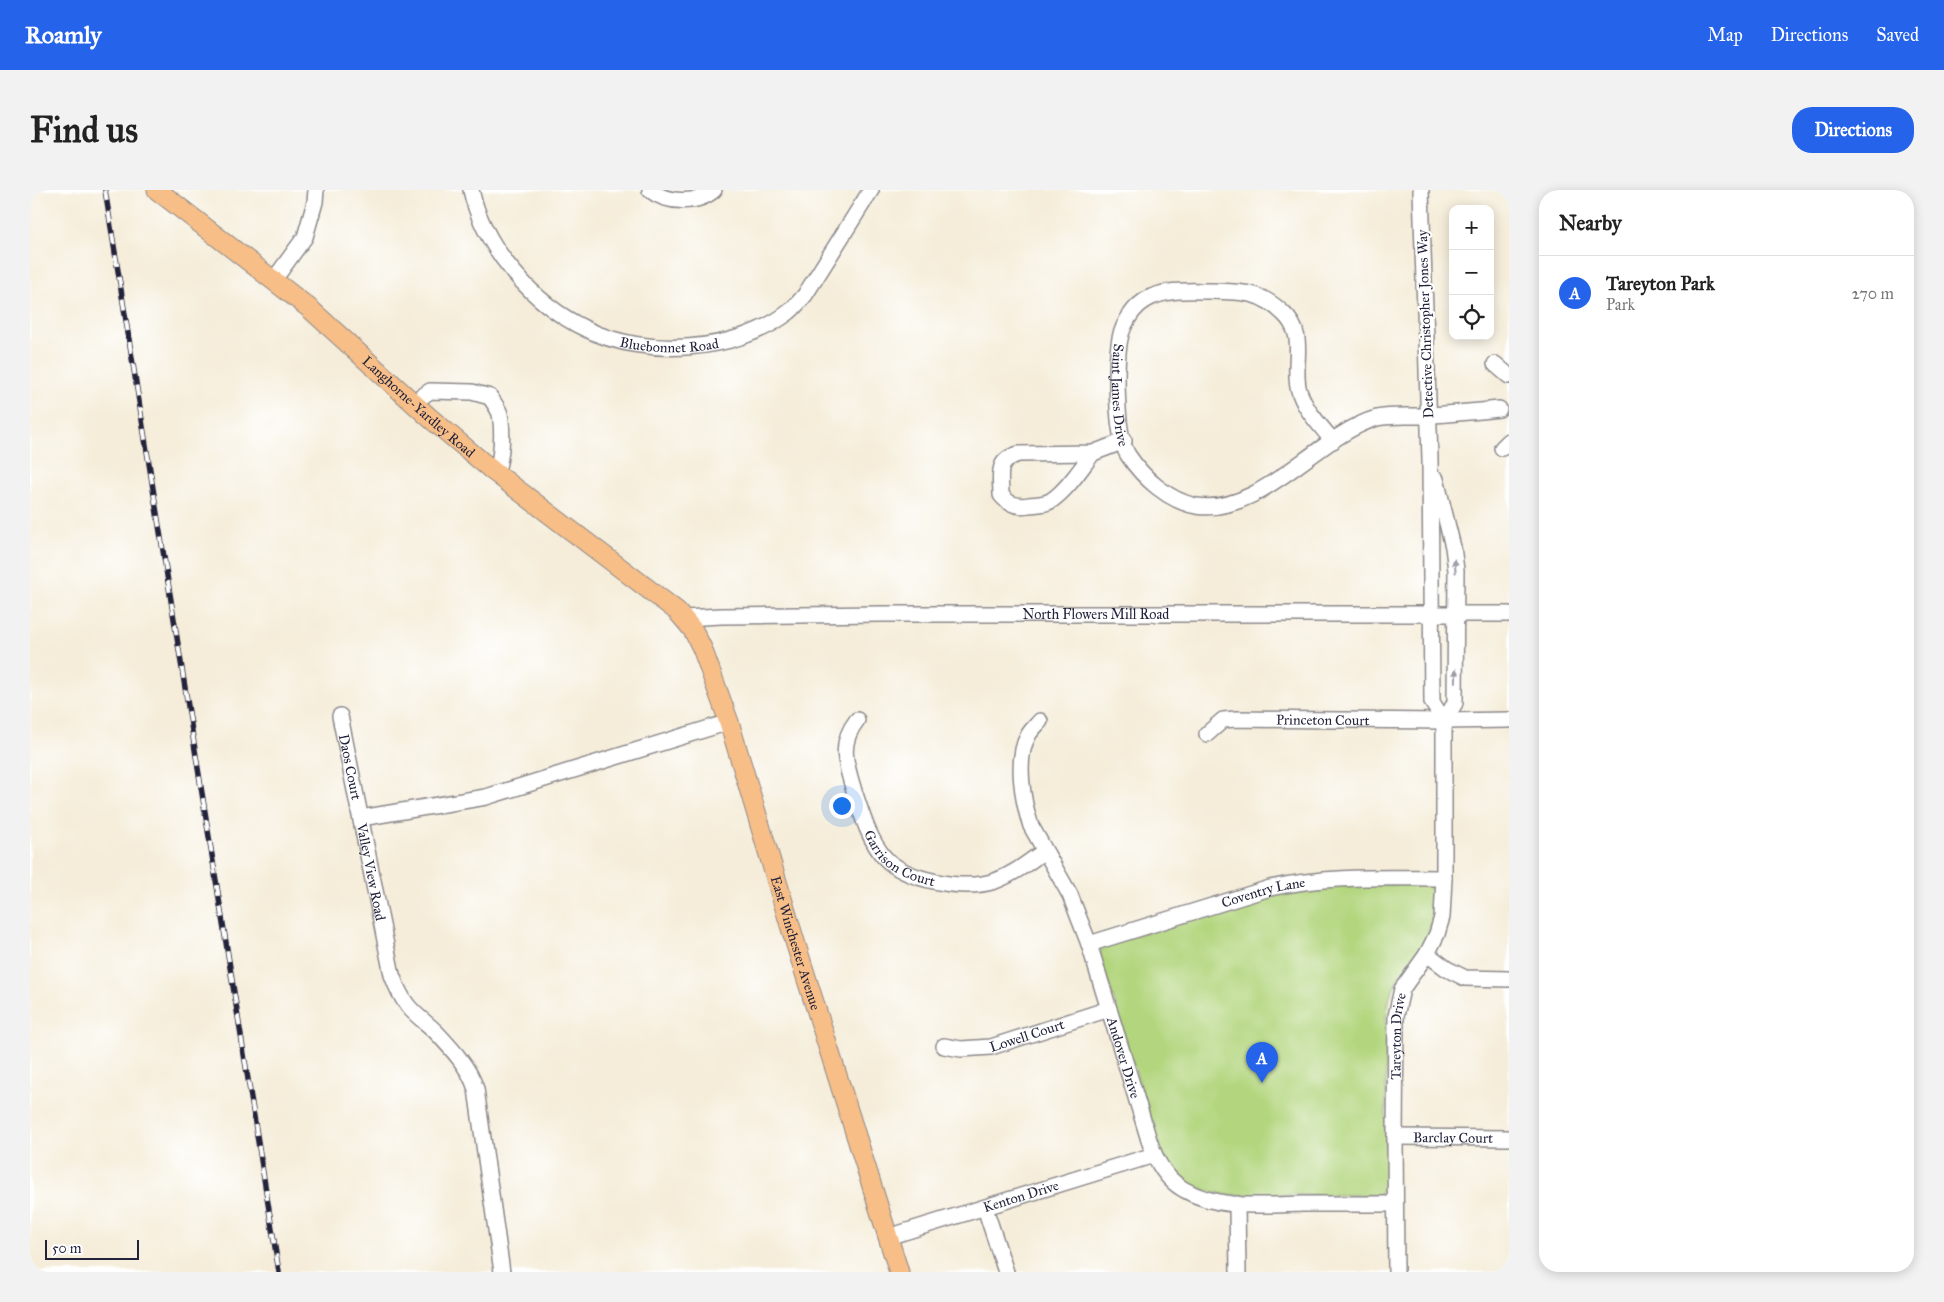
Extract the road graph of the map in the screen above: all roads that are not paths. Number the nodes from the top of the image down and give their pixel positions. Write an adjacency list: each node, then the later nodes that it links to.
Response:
1 (157, 190): 8 (main road, Langhorne-Yardley Road)
2 (316, 190): 8 (street)
3 (471, 190): 6 (street, Bluebonnet Road)
4 (650, 190): 5 (street)
5 (714, 190)
6 (871, 190)
7 (1421, 190): 13 (street, Detective Christopher Jones Way)
8 (274, 281): 11 (main road, Langhorne-Yardley Road)
9 (1495, 364): 10 (street)
10 (1509, 376)
11 (413, 403): 18 (main road, Langhorne-Yardley Road); 18 (street)
12 (1499, 410): 13 (street, Saint James Drive)
13 (1428, 415): 15 (street, Saint James Drive); 17 (street, Detective Christopher Jones Way)
14 (1124, 441): 15 (street, Saint James Drive); 15 (street, Saint James Drive); 16 (street)
15 (1333, 441)
16 (1093, 453): 16 (street)
17 (1430, 459): 19 (street, Detective Christopher Jones Way, one-way to 17); 21 (street, Detective Christopher Jones Way)
18 (496, 472): 22 (main road, Langhorne-Yardley Road)
19 (1456, 614): 20 (street, North Flowers Mill Road); 21 (street, North Flowers Mill Road); 27 (street, Tareyton Drive, one-way to 19)
20 (1509, 614)
21 (1430, 615): 22 (street, North Flowers Mill Road); 27 (street, Tareyton Drive)
22 (684, 618): 28 (main road, East Winchester Avenue)
23 (340, 716): 30 (street, Daos Court)
24 (856, 720): 31 (street, Garrison Court)
25 (1509, 720): 27 (street, Princeton Court)
26 (1040, 721): 31 (street, Andover Drive)
27 (1444, 721): 29 (street, Princeton Court); 32 (street, Tareyton Drive)
28 (729, 722): 30 (street, Valley View Road); 44 (main road, East Winchester Avenue)
29 (1207, 734)
30 (361, 818): 45 (street, Valley View Road)
31 (1044, 851): 33 (street, Andover Drive)
32 (1444, 878): 33 (street, Coventry Lane); 34 (street, Tareyton Drive)
33 (1089, 944): 36 (street, Andover Drive)
34 (1427, 954): 35 (street); 38 (street, Tareyton Drive)
35 (1509, 979)
36 (1108, 1009): 37 (street, Lowell Court); 40 (street, Andover Drive)
37 (944, 1046)
38 (1395, 1137): 39 (street, Barclay Court); 42 (street, Tareyton Drive)
39 (1509, 1138)
40 (1154, 1155): 41 (street, Andover Drive); 43 (street, Kenton Drive)
41 (1237, 1204): 42 (street, Andover Drive); 48 (street)
42 (1396, 1204): 49 (street, Tareyton Drive)
43 (985, 1208): 44 (street, Kenton Drive); 47 (street)
44 (888, 1237): 46 (main road, East Winchester Avenue)
45 (502, 1272)
46 (899, 1272)
47 (1006, 1272)
48 (1238, 1272)
49 (1396, 1272)

